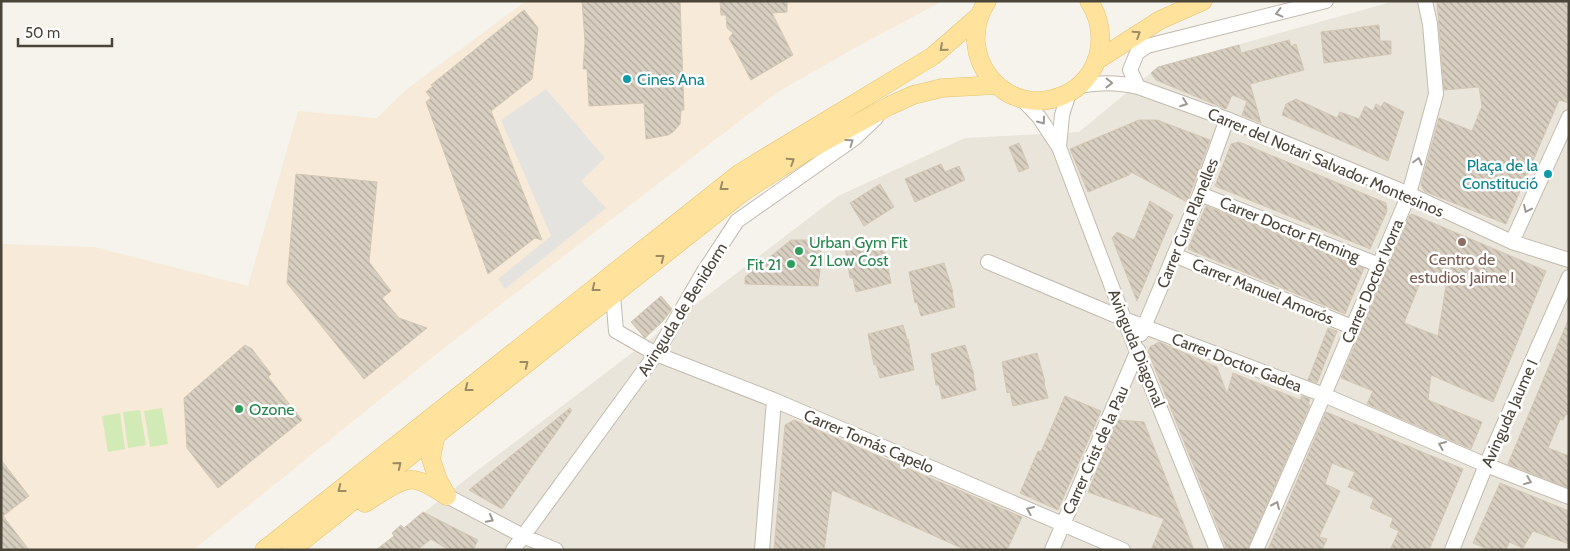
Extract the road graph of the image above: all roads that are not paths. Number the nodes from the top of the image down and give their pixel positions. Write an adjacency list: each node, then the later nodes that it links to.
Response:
1 (1088, 1): 6 (main road)
2 (1202, 1): 6 (main road, one-way to 2)
3 (1326, 1): 8 (street, one-way to 8)
4 (1424, 1): 16 (street, Carrer Doctor Ivorra, one-way to 4)
5 (983, 8): 7 (main road); 37 (main road, one-way to 37)
6 (1096, 62): 9 (main road)
7 (996, 85): 10 (main road); 11 (main road)
8 (1138, 87): 9 (street, Carrer del Notari Salvador Montesinos, one-way to 8); 13 (street, Carrer del Notari Salvador Montesinos, one-way to 13)
9 (1074, 89): 10 (main road); 14 (street, Avinguda Diagonal)
10 (1021, 98): 14 (street, Avinguda Diagonal, one-way to 14)
11 (888, 106): 23 (main road, one-way to 11); 28 (street, Avinguda de Benidorm, one-way to 11)
12 (1569, 117): 17 (street, one-way to 17)
13 (1227, 119): 15 (street, Carrer Cura Planelles); 16 (street, Carrer del Notari Salvador Montesinos)
14 (1059, 147): 24 (street, Avinguda Diagonal)
15 (1200, 194): 18 (street, Carrer Cura Planelles); 21 (street, Carrer Doctor Fleming)
16 (1409, 194): 17 (street, Carrer del Notari Salvador Montesinos); 21 (street, Carrer Doctor Ivorra)
17 (1512, 242): 19 (street, Carrer del Notari Salvador Montesinos)
18 (1174, 255): 25 (street, Carrer Cura Planelles); 26 (street, Carrer Manuel Amorós)
19 (1569, 260)
20 (988, 262): 24 (street, Carrer Doctor Gadea)
21 (1379, 265): 26 (street, Carrer Doctor Ivorra)
22 (1569, 277): 32 (street, Avinguda Jaume I)
23 (614, 295): 28 (street, Carrer Tomás Capelo); 31 (main road, one-way to 23)
24 (1124, 318): 25 (street, Carrer Doctor Gadea); 27 (street, Avinguda Diagonal)
25 (1145, 326): 27 (street, Carrer Cura Planelles); 29 (street, Carrer Doctor Gadea)
26 (1352, 327): 29 (street, Carrer Doctor Ivorra)
27 (1136, 346): 35 (street, Carrer Crist de la Pau); 44 (street, Avinguda Diagonal)
28 (656, 354): 30 (street, Carrer Tomás Capelo); 36 (street, Avinguda de Benidorm)
29 (1324, 395): 32 (street, Carrer Doctor Gadea, one-way to 29); 45 (street, Carrer Doctor Ivorra, one-way to 29)
30 (774, 400): 35 (street, Carrer Tomás Capelo, one-way to 30); 41 (street)
31 (436, 434): 33 (main road); 38 (main road, one-way to 31)
32 (1486, 464): 34 (street, Carrer Doctor Gadea, one-way to 34); 46 (street, Avinguda Jaume I)
33 (447, 496): 36 (street, one-way to 36); 38 (main road)
34 (1569, 497)
35 (1063, 524): 42 (street, Carrer Crist de la Pau); 43 (street, Carrer Tomás Capelo)
36 (523, 536): 39 (street, Avinguda de Benidorm); 40 (street)
37 (264, 550)
38 (293, 550)
39 (513, 550)
40 (556, 550)
41 (762, 550)
42 (1052, 550)
43 (1123, 550)
44 (1217, 550)
45 (1256, 550)
46 (1452, 550)

